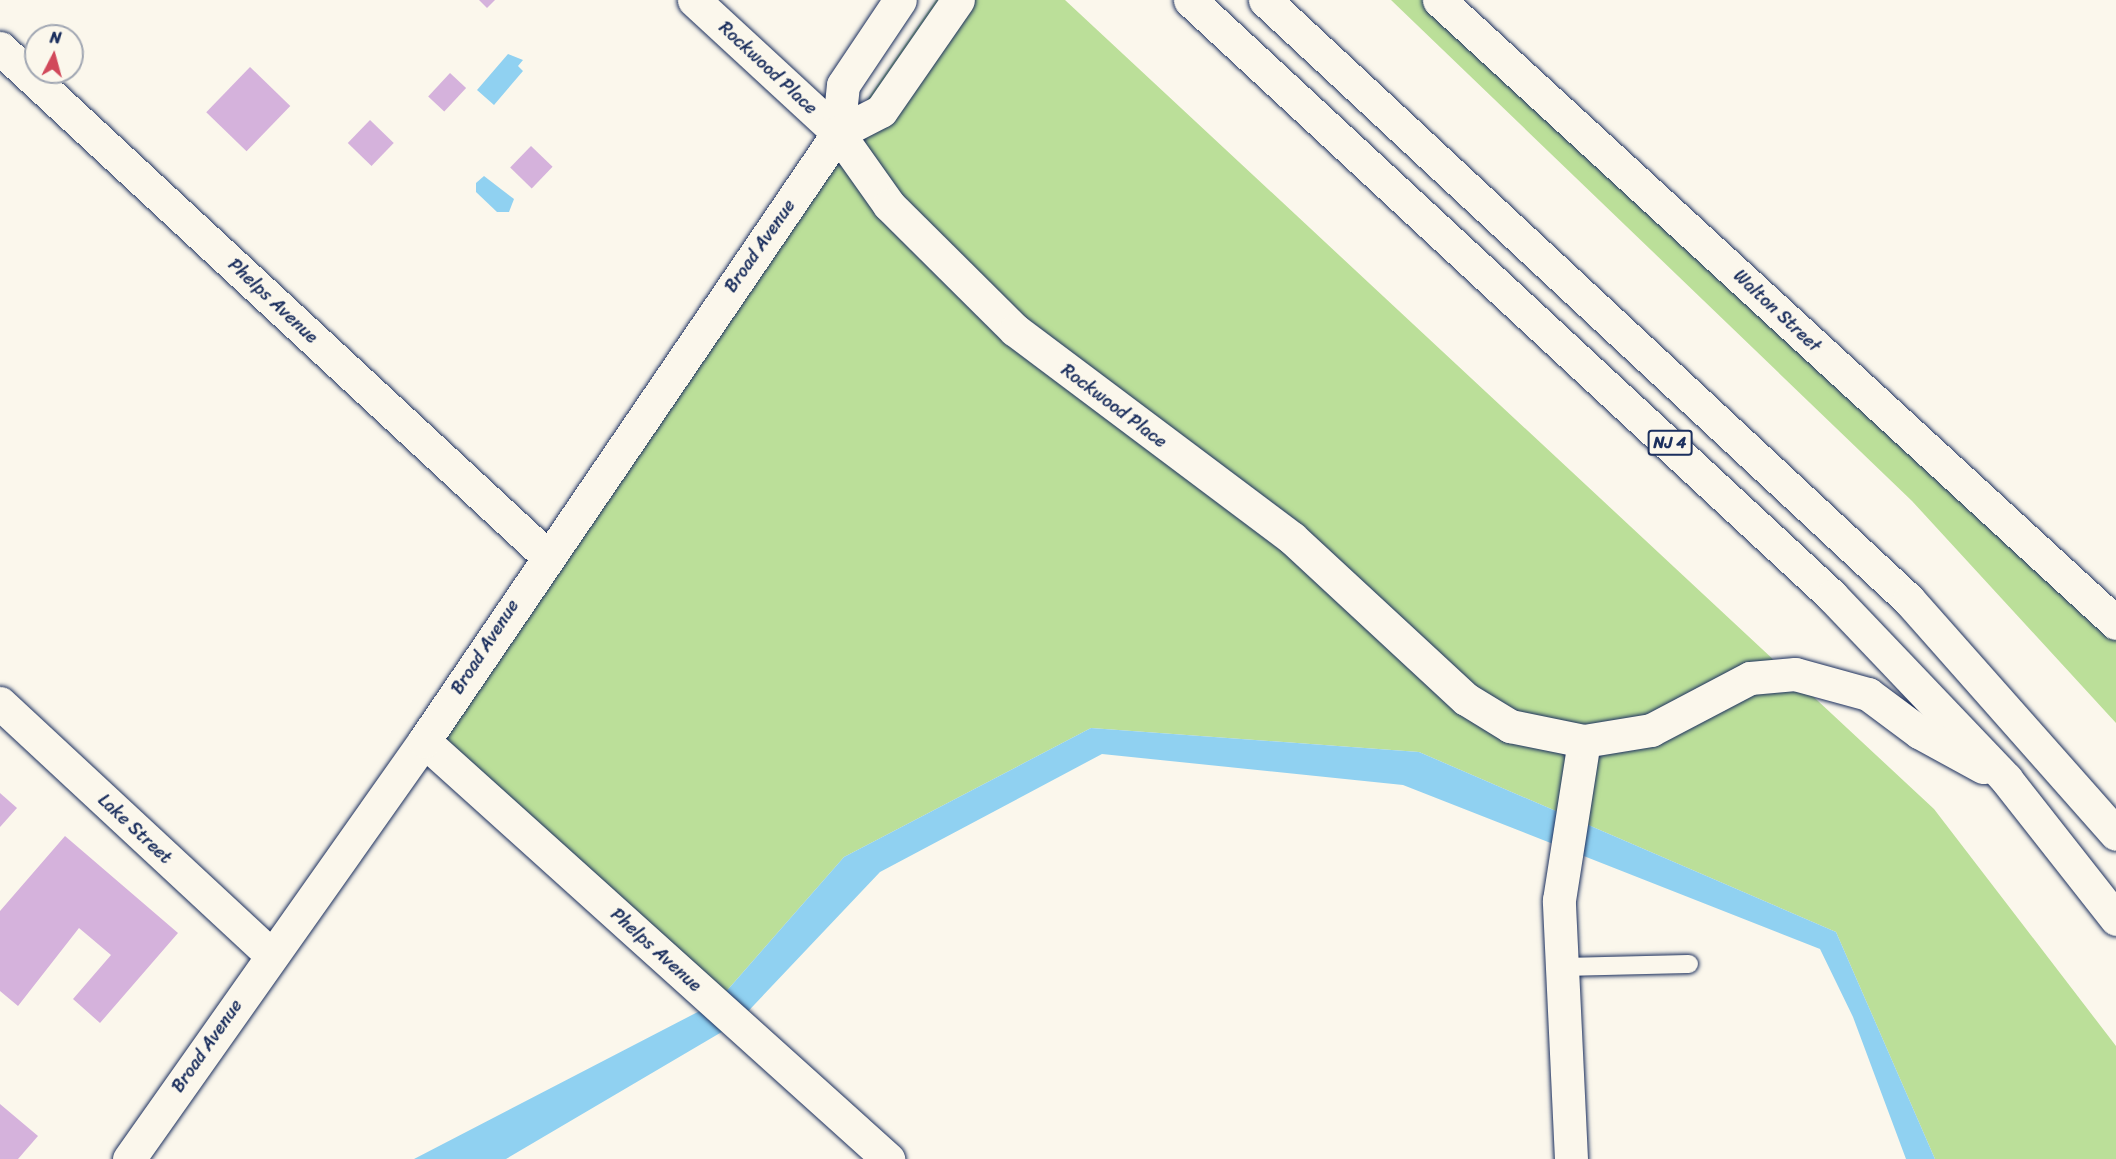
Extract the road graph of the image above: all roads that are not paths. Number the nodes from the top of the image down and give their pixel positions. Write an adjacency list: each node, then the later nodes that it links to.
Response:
1 (694, 0): 8 (main road, Rockwood Place)
2 (900, 0): 8 (main road, Broad Avenue)
3 (958, 0): 8 (main road, Broad Avenue)
4 (1190, 0): 14 (main road, NJ 4)
5 (1264, 0): 15 (main road, NJ 4)
6 (1439, 0): 10 (main road, Walton Street)
7 (0, 48): 9 (main road, Phelps Avenue)
8 (838, 133): 9 (main road, Broad Avenue); 13 (main road, Rockwood Place)
9 (546, 555): 12 (main road, Broad Avenue)
10 (2116, 623)
11 (0, 703): 17 (main road, Lake Street)
12 (424, 741): 17 (main road, Broad Avenue); 21 (main road, Phelps Avenue)
13 (1584, 741): 14 (main road); 19 (main road)
14 (2006, 779): 16 (main road, NJ 4)
15 (2116, 834)
16 (2116, 919)
17 (271, 955): 20 (main road, Broad Avenue)
18 (1689, 964): 19 (lane)
19 (1562, 967): 22 (main road)
20 (129, 1159)
21 (888, 1159)
22 (1571, 1159)

